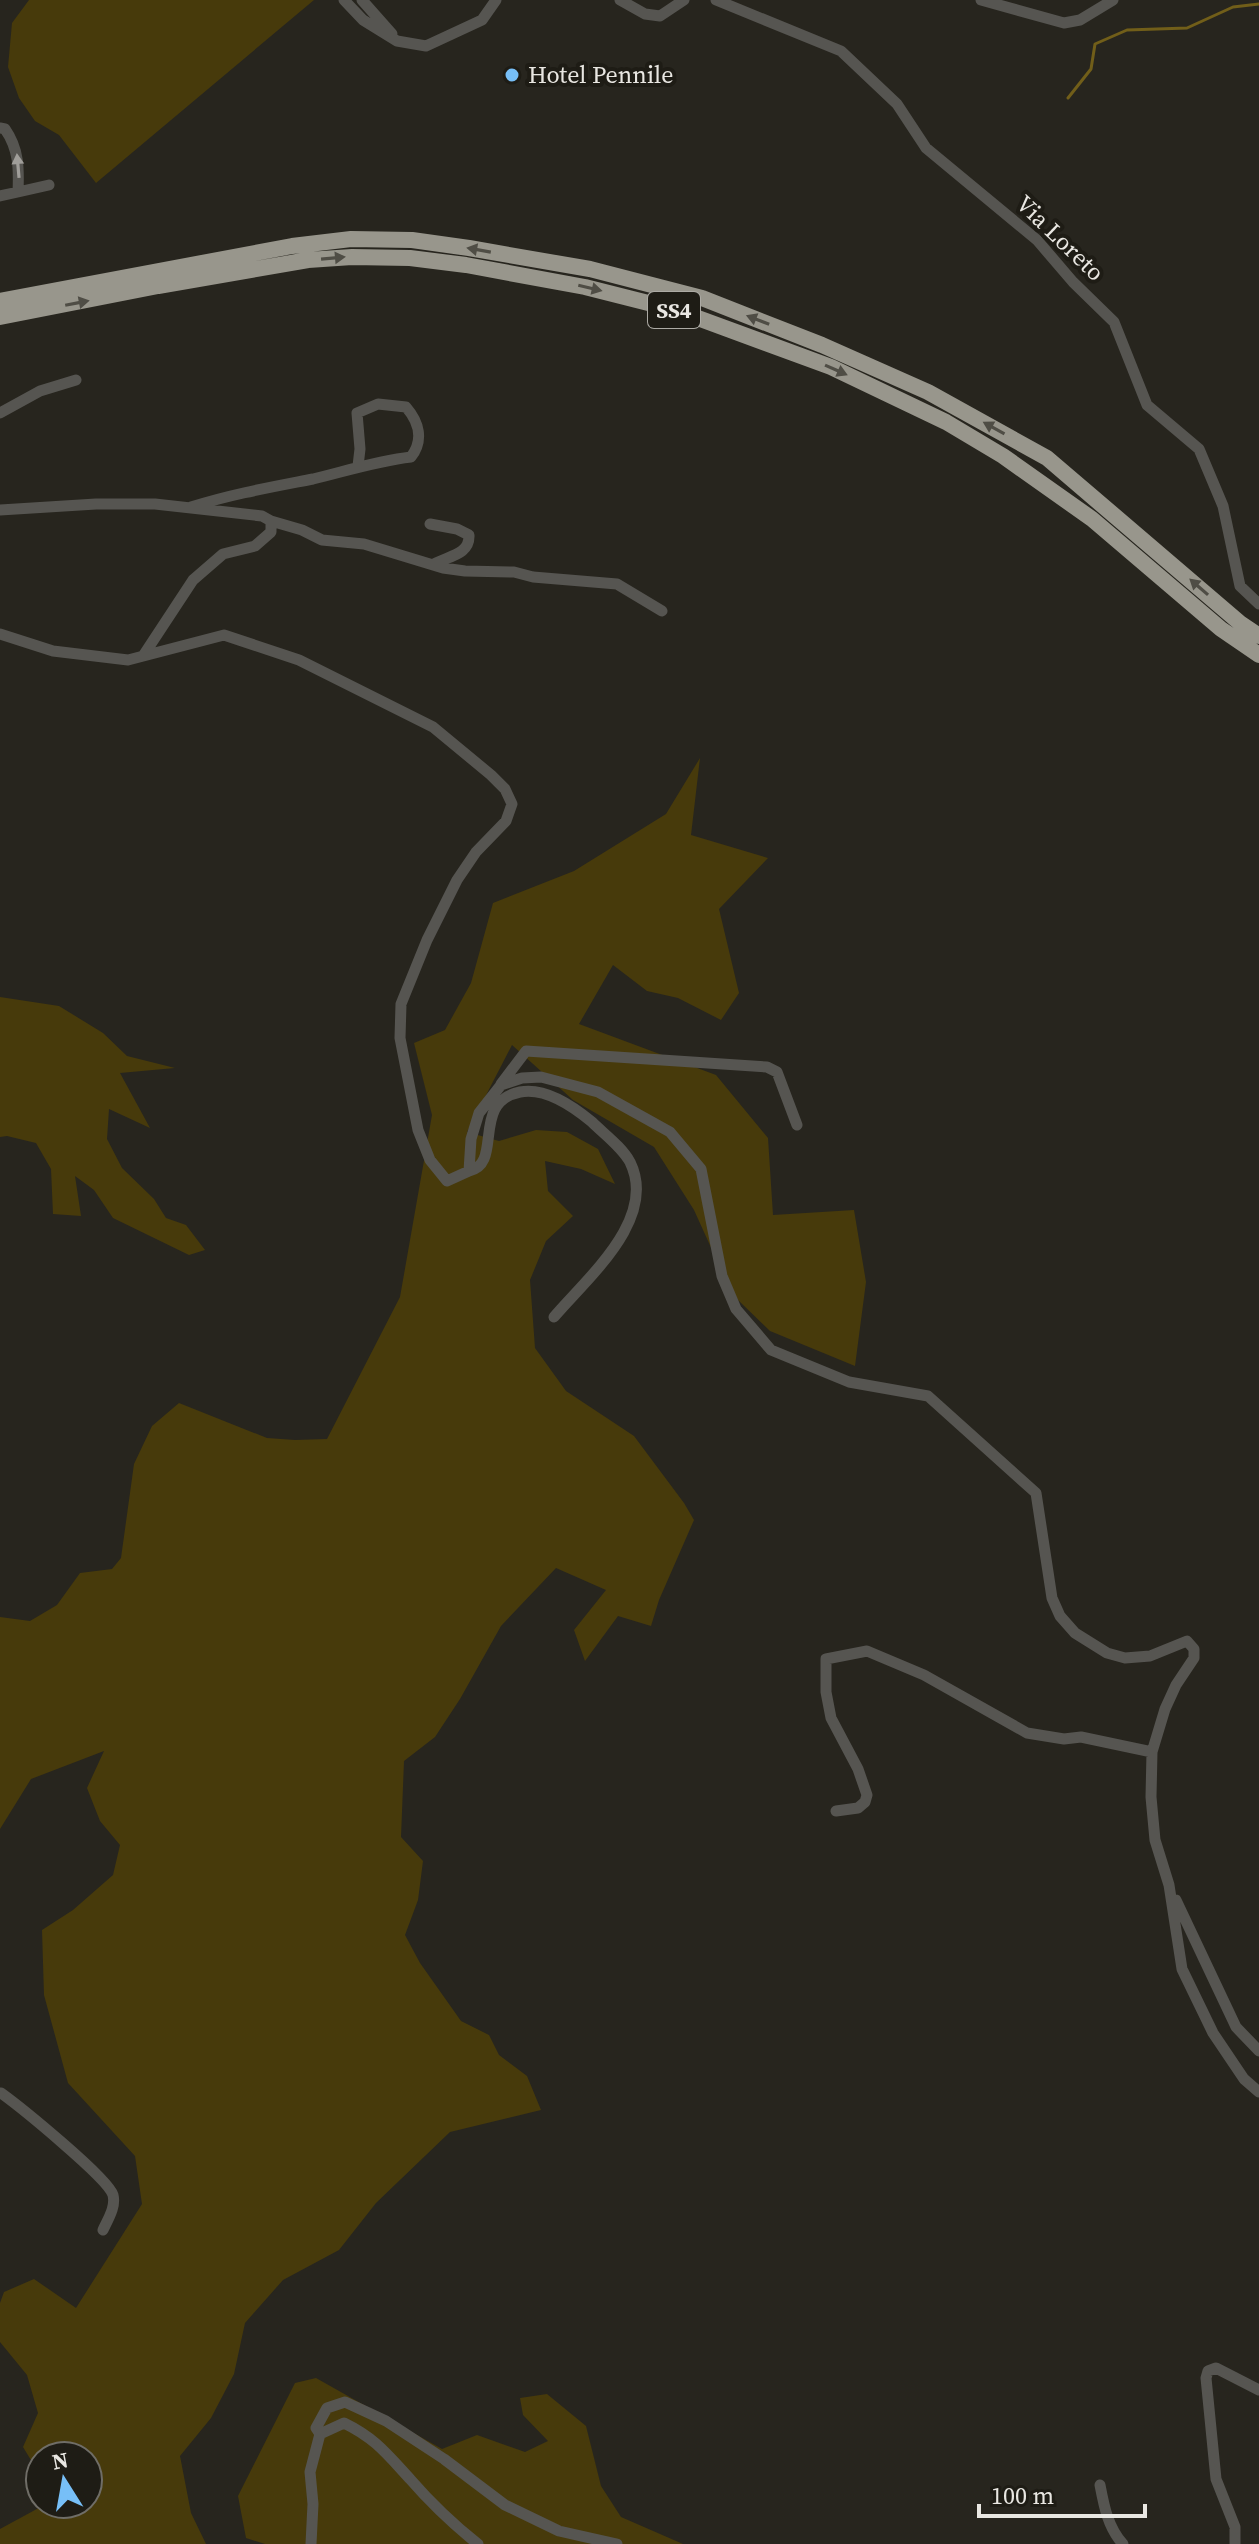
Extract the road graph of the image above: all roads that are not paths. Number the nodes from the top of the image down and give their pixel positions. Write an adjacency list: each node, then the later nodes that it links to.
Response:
1 (344, 0): 9 (street)
2 (362, 0): 9 (street)
3 (496, 0): 9 (street)
4 (620, 0): 5 (street)
5 (684, 0)
6 (716, 0): 24 (street, Via Loreto)
7 (981, 0): 8 (street)
8 (1113, 0)
9 (397, 41)
10 (0, 128): 12 (street, one-way to 10)
11 (49, 185): 12 (street)
12 (18, 192): 13 (street)
13 (0, 196)
14 (0, 301): 27 (highway, SS4, one-way to 14)
15 (0, 317): 28 (highway, SS4, one-way to 28)
16 (76, 380): 17 (street)
17 (0, 413)
18 (358, 466): 18 (street); 19 (street)
19 (187, 508): 20 (street); 21 (street)
20 (0, 510)
21 (271, 521): 23 (street); 29 (street)
22 (430, 524): 23 (street)
23 (434, 564): 25 (street)
24 (1259, 604)
25 (662, 611)
26 (0, 634): 29 (street)
27 (1259, 636)
28 (1259, 655)
29 (143, 656): 32 (street)
30 (501, 1085): 31 (street); 32 (street); 34 (street)
31 (797, 1125)
32 (469, 1171): 33 (street)
33 (554, 1317)
34 (1152, 1752): 35 (street); 36 (street)
35 (836, 1811)
36 (1169, 1885): 37 (street); 38 (street)
37 (1259, 2051)
38 (1259, 2092)
39 (0, 2094): 40 (street)
40 (103, 2230)
41 (1259, 2390): 48 (street)
42 (320, 2434): 44 (street); 45 (street); 46 (street)
43 (1100, 2485): 47 (street)
44 (311, 2544)
45 (478, 2544)
46 (617, 2544)
47 (1123, 2544)
48 (1235, 2544)

